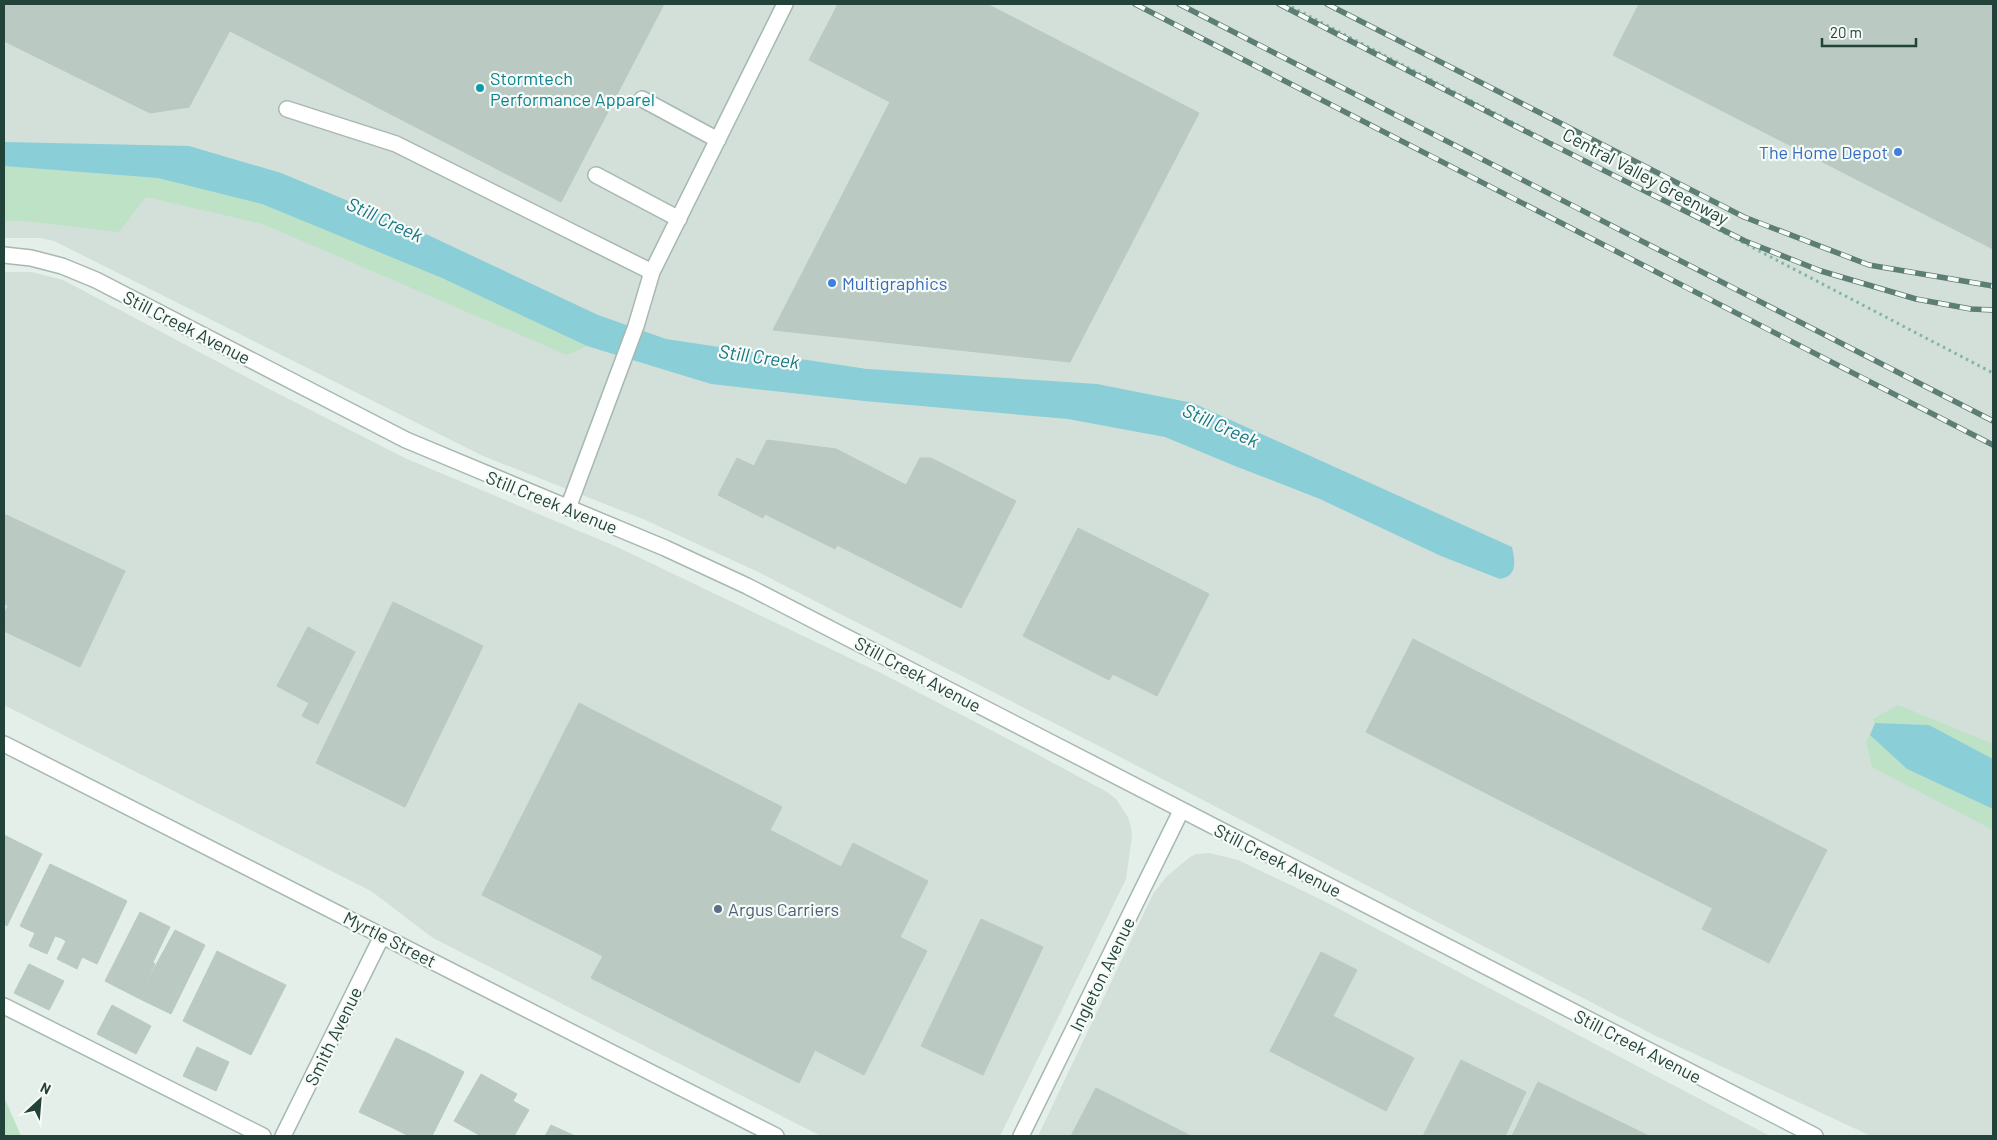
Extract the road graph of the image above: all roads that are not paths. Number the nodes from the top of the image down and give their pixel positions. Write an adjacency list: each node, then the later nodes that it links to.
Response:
1 (785, 4): 4 (street)
2 (642, 99): 4 (street)
3 (287, 109): 8 (street)
4 (718, 140): 6 (street)
5 (596, 175): 6 (street)
6 (679, 219): 8 (street)
7 (4, 255): 9 (street, Still Creek Avenue)
8 (652, 272): 9 (street)
9 (568, 508): 11 (street, Still Creek Avenue)
10 (4, 744): 12 (street, Myrtle Street)
11 (1181, 811): 17 (street, Ingleton Avenue); 18 (street, Still Creek Avenue)
12 (382, 936): 15 (street, Smith Avenue); 16 (street, Myrtle Street)
13 (4, 1006): 14 (street)
14 (263, 1136)
15 (283, 1136)
16 (776, 1136)
17 (1022, 1136)
18 (1815, 1136)

